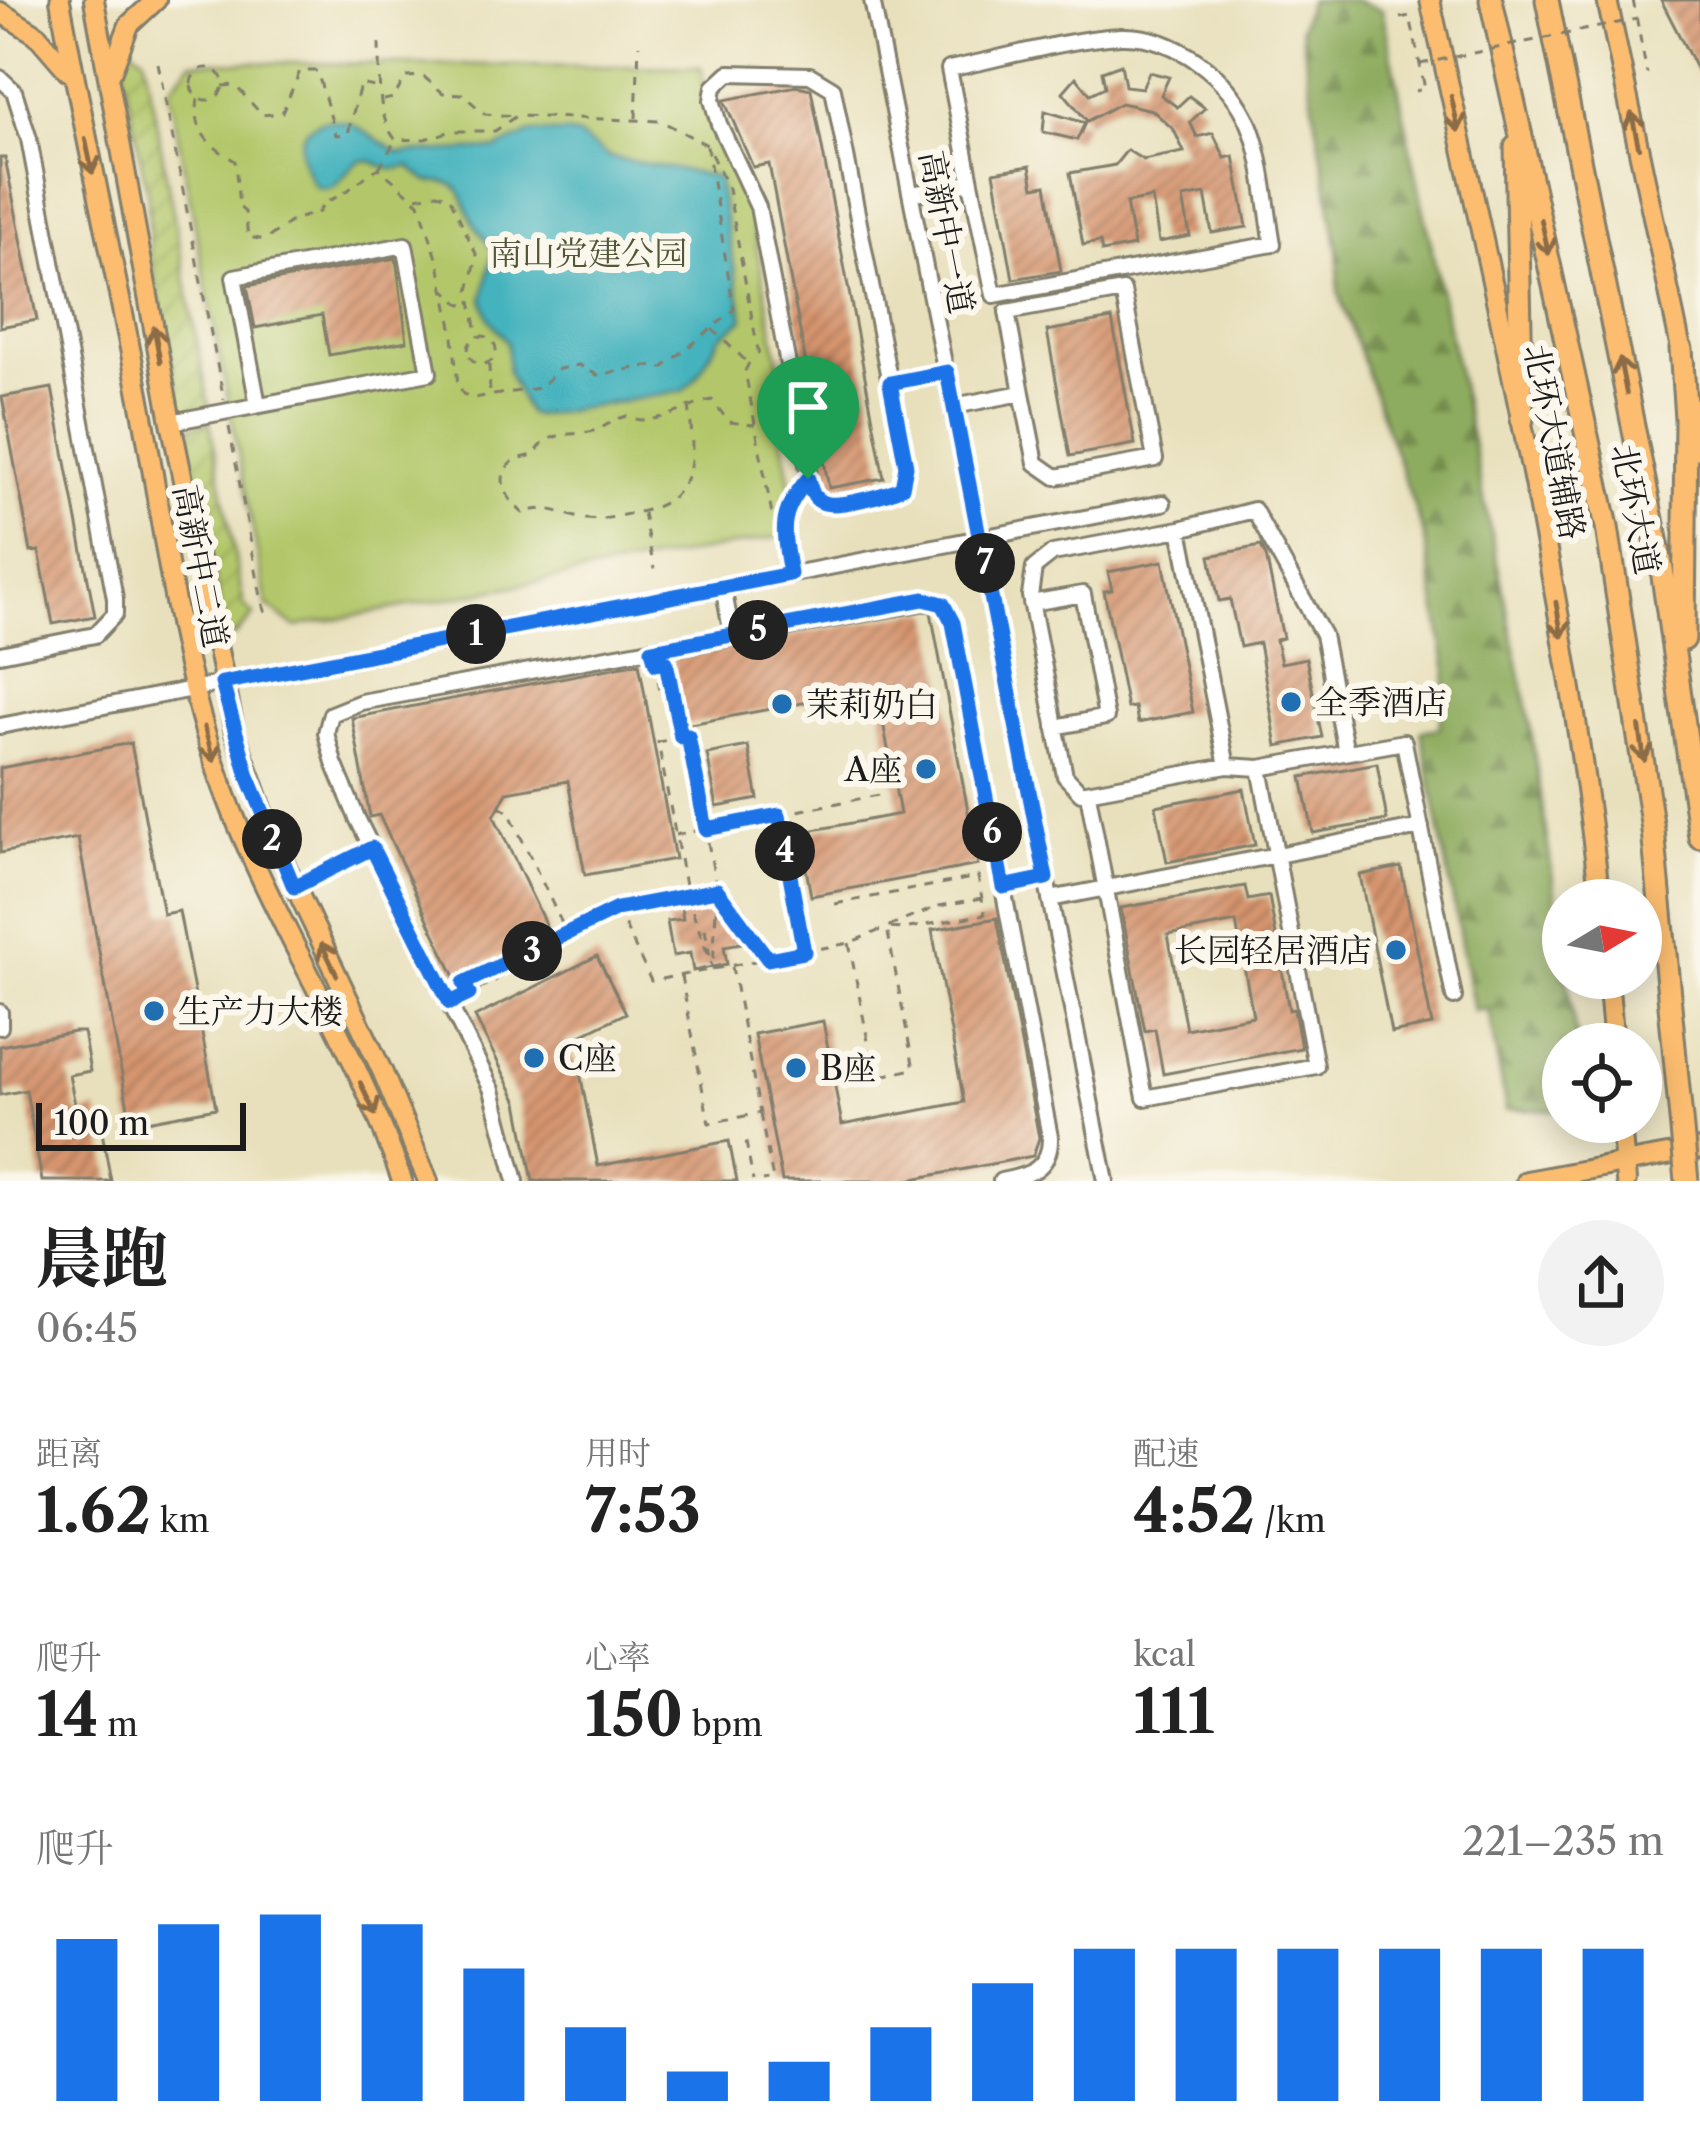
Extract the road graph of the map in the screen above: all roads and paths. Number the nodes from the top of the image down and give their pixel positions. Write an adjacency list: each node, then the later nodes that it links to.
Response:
1 (60, 0): 22 (main road, 高新中二道)
2 (94, 0): 19 (main road, 高新中二道)
3 (156, 0): 19 (main road)
4 (872, 0): 33 (street, 高新中一道)
5 (1430, 0): 52 (main road, 北环大道辅路, one-way to 52)
6 (1491, 0): 21 (highway, 北环大道)
7 (1547, 0): 73 (highway, 北环大道, one-way to 7)
8 (1607, 0): 39 (main road, one-way to 8)
9 (1633, 0): 12 (path)
10 (0, 12): 22 (main road)
11 (1400, 18): 16 (path)
12 (1636, 19): 16 (path, bridge); 17 (path)
13 (379, 43): 23 (path)
14 (639, 45): 28 (path)
15 (158, 63): 51 (path)
16 (1420, 64): 24 (path)
17 (1647, 74)
18 (0, 78): 68 (street)
19 (110, 80): 53 (main road, 高新中二道, one-way to 19)
20 (224, 86): 23 (path); 25 (path); 25 (path)
21 (1512, 87): 52 (highway); 132 (highway, 北环大道, one-way to 132, bridge)
22 (76, 88): 71 (main road, 高新中二道, one-way to 71)
23 (381, 89): 26 (path)
24 (1415, 91)
25 (198, 99): 31 (path)
26 (382, 100): 27 (path); 29 (path)
27 (516, 116): 28 (path); 29 (path)
28 (636, 120): 30 (path)
29 (397, 140): 31 (path)
30 (707, 146): 37 (path); 41 (path)
31 (379, 167): 34 (path)
32 (971, 182): 32 (street); 33 (street)
33 (912, 194): 44 (street, 高新中一道)
34 (415, 197): 35 (path); 36 (path)
35 (442, 287): 36 (path); 47 (path)
36 (471, 306): 38 (path)
37 (712, 329): 43 (path); 47 (path)
38 (478, 337): 42 (path); 42 (path)
39 (1681, 349): 55 (main road); 73 (highway)
40 (785, 356): 41 (path); 45 (street); 56 (street)
41 (760, 361): 43 (path)
42 (489, 362): 47 (path)
43 (748, 363): 54 (path)
44 (947, 372): 45 (street); 50 (street, 高新中一道)
45 (890, 383): 56 (street)
46 (1022, 393): 46 (street); 50 (street)
47 (490, 397)
48 (689, 405): 54 (path); 58 (path); 58 (path)
49 (259, 406): 49 (street); 51 (street)
50 (954, 406): 61 (street, 高新中一道)
51 (226, 412): 53 (street); 66 (path)
52 (1522, 419): 93 (main road, 北环大道辅路, one-way to 93)
53 (171, 422): 70 (main road, 高新中二道)
54 (755, 425): 59 (path)
55 (1700, 450)
56 (808, 479): 63 (street)
57 (1163, 503): 61 (street)
58 (642, 512): 62 (path)
59 (774, 526)
60 (1180, 529): 65 (street); 77 (street); 78 (street)
61 (980, 537): 63 (street); 92 (street, 高新中一道)
62 (654, 569)
63 (790, 574): 64 (street)
64 (723, 587): 67 (street); 70 (street)
65 (1031, 603): 75 (street); 75 (street)
66 (268, 619)
67 (732, 635): 69 (street); 95 (street)
68 (0, 654)
69 (654, 657): 72 (path); 76 (path); 89 (street)
70 (222, 683): 71 (street); 94 (main road, 高新中二道)
71 (194, 689): 74 (street); 124 (main road, 高新中二道, one-way to 124)
72 (661, 696)
73 (1685, 718): 84 (highway, 北环大道)
74 (0, 726)
75 (1055, 727): 81 (street)
76 (681, 737): 86 (path); 87 (path)
77 (1346, 752): 79 (street); 85 (street)
78 (1227, 766): 79 (street); 81 (street)
79 (1260, 769): 90 (street)
80 (884, 794): 83 (path)
81 (1088, 794): 96 (street)
82 (499, 806): 106 (path)
83 (779, 815): 86 (path); 108 (path)
84 (1699, 822): 88 (highway, 北环大道)
85 (1421, 827): 90 (street); 115 (street)
86 (706, 829): 87 (path); 97 (path)
87 (675, 835): 98 (path)
88 (1700, 837)
89 (372, 848): 94 (street); 116 (street)
90 (1276, 855): 96 (street); 96 (street)
91 (978, 877): 101 (path)
92 (1046, 878): 95 (street); 100 (street, 高新中一道)
93 (1598, 879)
94 (294, 887): 125 (main road, 高新中二道, one-way to 94)
95 (1003, 887): 129 (street)
96 (1106, 889): 100 (street)
97 (717, 890): 98 (path); 109 (path); 111 (path)
98 (687, 896): 102 (path); 111 (path)
99 (982, 898): 104 (path)
100 (1051, 899): 130 (street, 高新中一道)
101 (835, 904)
102 (617, 909): 106 (path); 112 (path)
103 (986, 914): 104 (path)
104 (886, 928): 107 (path); 107 (path)
105 (705, 929): 111 (path)
106 (567, 934): 114 (path)
107 (849, 943): 108 (path)
108 (804, 952): 109 (path)
109 (768, 959): 110 (path)
110 (732, 966): 111 (path); 119 (path)
111 (713, 969): 112 (path)
112 (681, 976): 119 (path)
113 (497, 980): 114 (path)
114 (469, 994): 116 (path)
115 (1454, 997)
116 (450, 1003): 126 (street)
117 (0, 1012): 118 (street)
118 (0, 1027)
119 (760, 1113): 128 (path)
120 (746, 1142): 127 (path)
121 (1700, 1149): 122 (main road)
122 (1625, 1172): 131 (main road)
123 (1700, 1178): 132 (main road)
124 (402, 1181)
125 (428, 1181)
126 (516, 1181)
127 (753, 1181)
128 (763, 1181)
129 (1001, 1181)
130 (1106, 1181)
131 (1526, 1181)
132 (1686, 1181)

